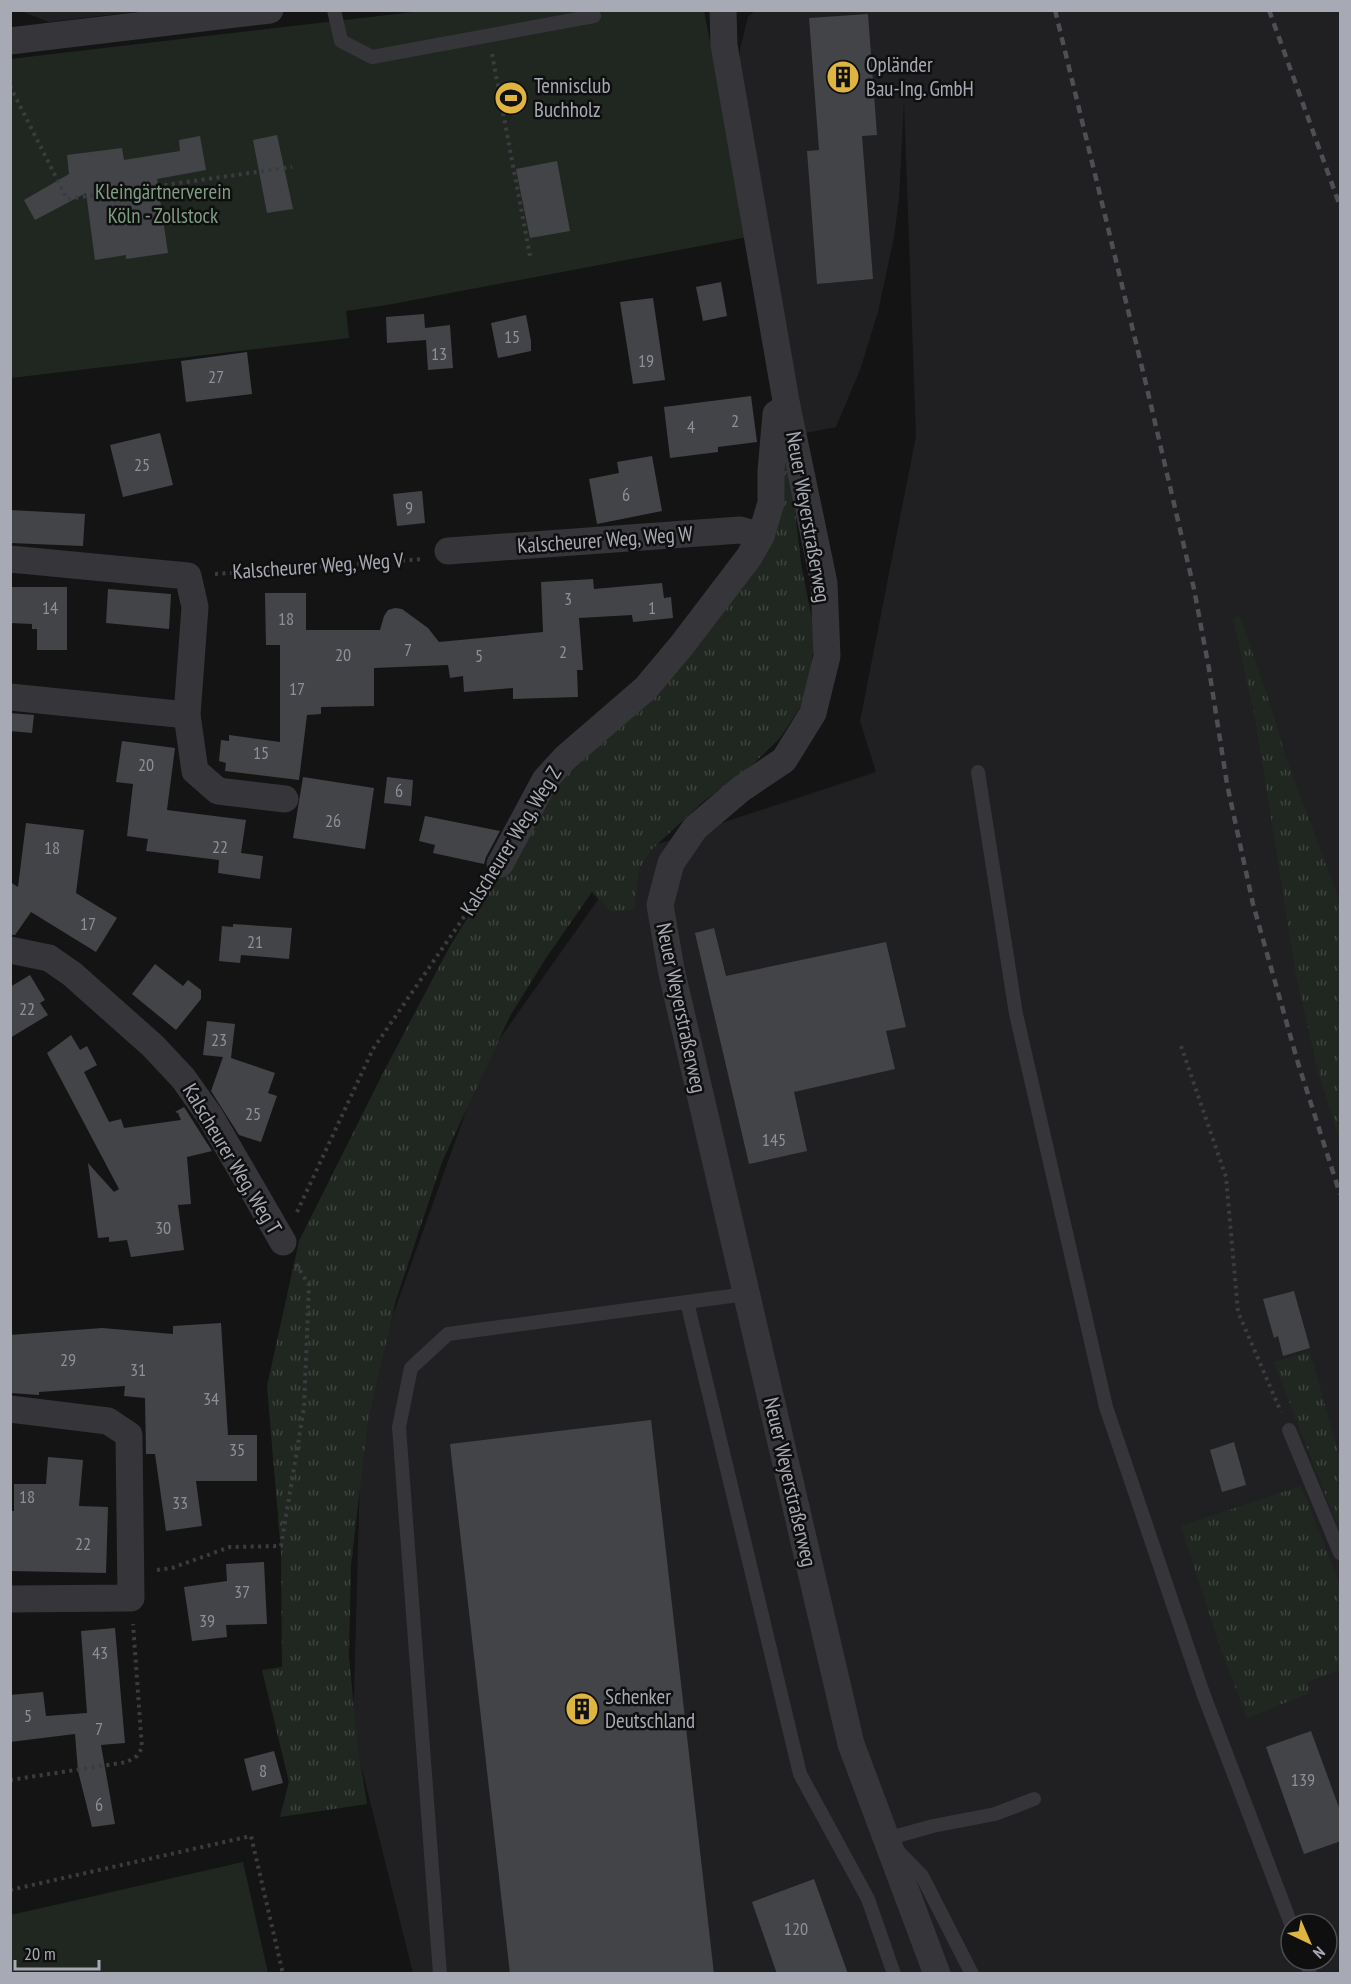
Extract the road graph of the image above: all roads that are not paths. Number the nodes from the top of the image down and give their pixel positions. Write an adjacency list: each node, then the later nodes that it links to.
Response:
1 (270, 10): 5 (street)
2 (334, 10): 4 (lane)
3 (723, 10): 6 (street, Neuer Weyerstraßerweg)
4 (594, 16)
5 (10, 41)
6 (787, 406): 7 (street, Kalscheurer Weg, Weg Z); 17 (street, Neuer Weyerstraßerweg)
7 (761, 536): 8 (street, Kalscheurer Weg, Weg W); 14 (street, Kalscheurer Weg, Weg Z)
8 (448, 551)
9 (10, 559): 11 (street)
10 (10, 697): 11 (street)
11 (187, 715): 13 (street)
12 (978, 772): 25 (lane)
13 (285, 799)
14 (500, 864)
15 (10, 950): 16 (street, Kalscheurer Weg, Weg T)
16 (283, 1242)
17 (746, 1294): 18 (lane); 24 (street, Neuer Weyerstraßerweg)
18 (687, 1302): 26 (lane); 27 (lane)
19 (10, 1409): 22 (street)
20 (1289, 1430): 21 (lane)
21 (1341, 1553)
22 (10, 1599)
23 (1034, 1798): 24 (lane)
24 (886, 1839): 28 (street, Neuer Weyerstraßerweg); 29 (lane)
25 (1286, 1912)
26 (440, 1974)
27 (894, 1974)
28 (937, 1974)
29 (972, 1974)

